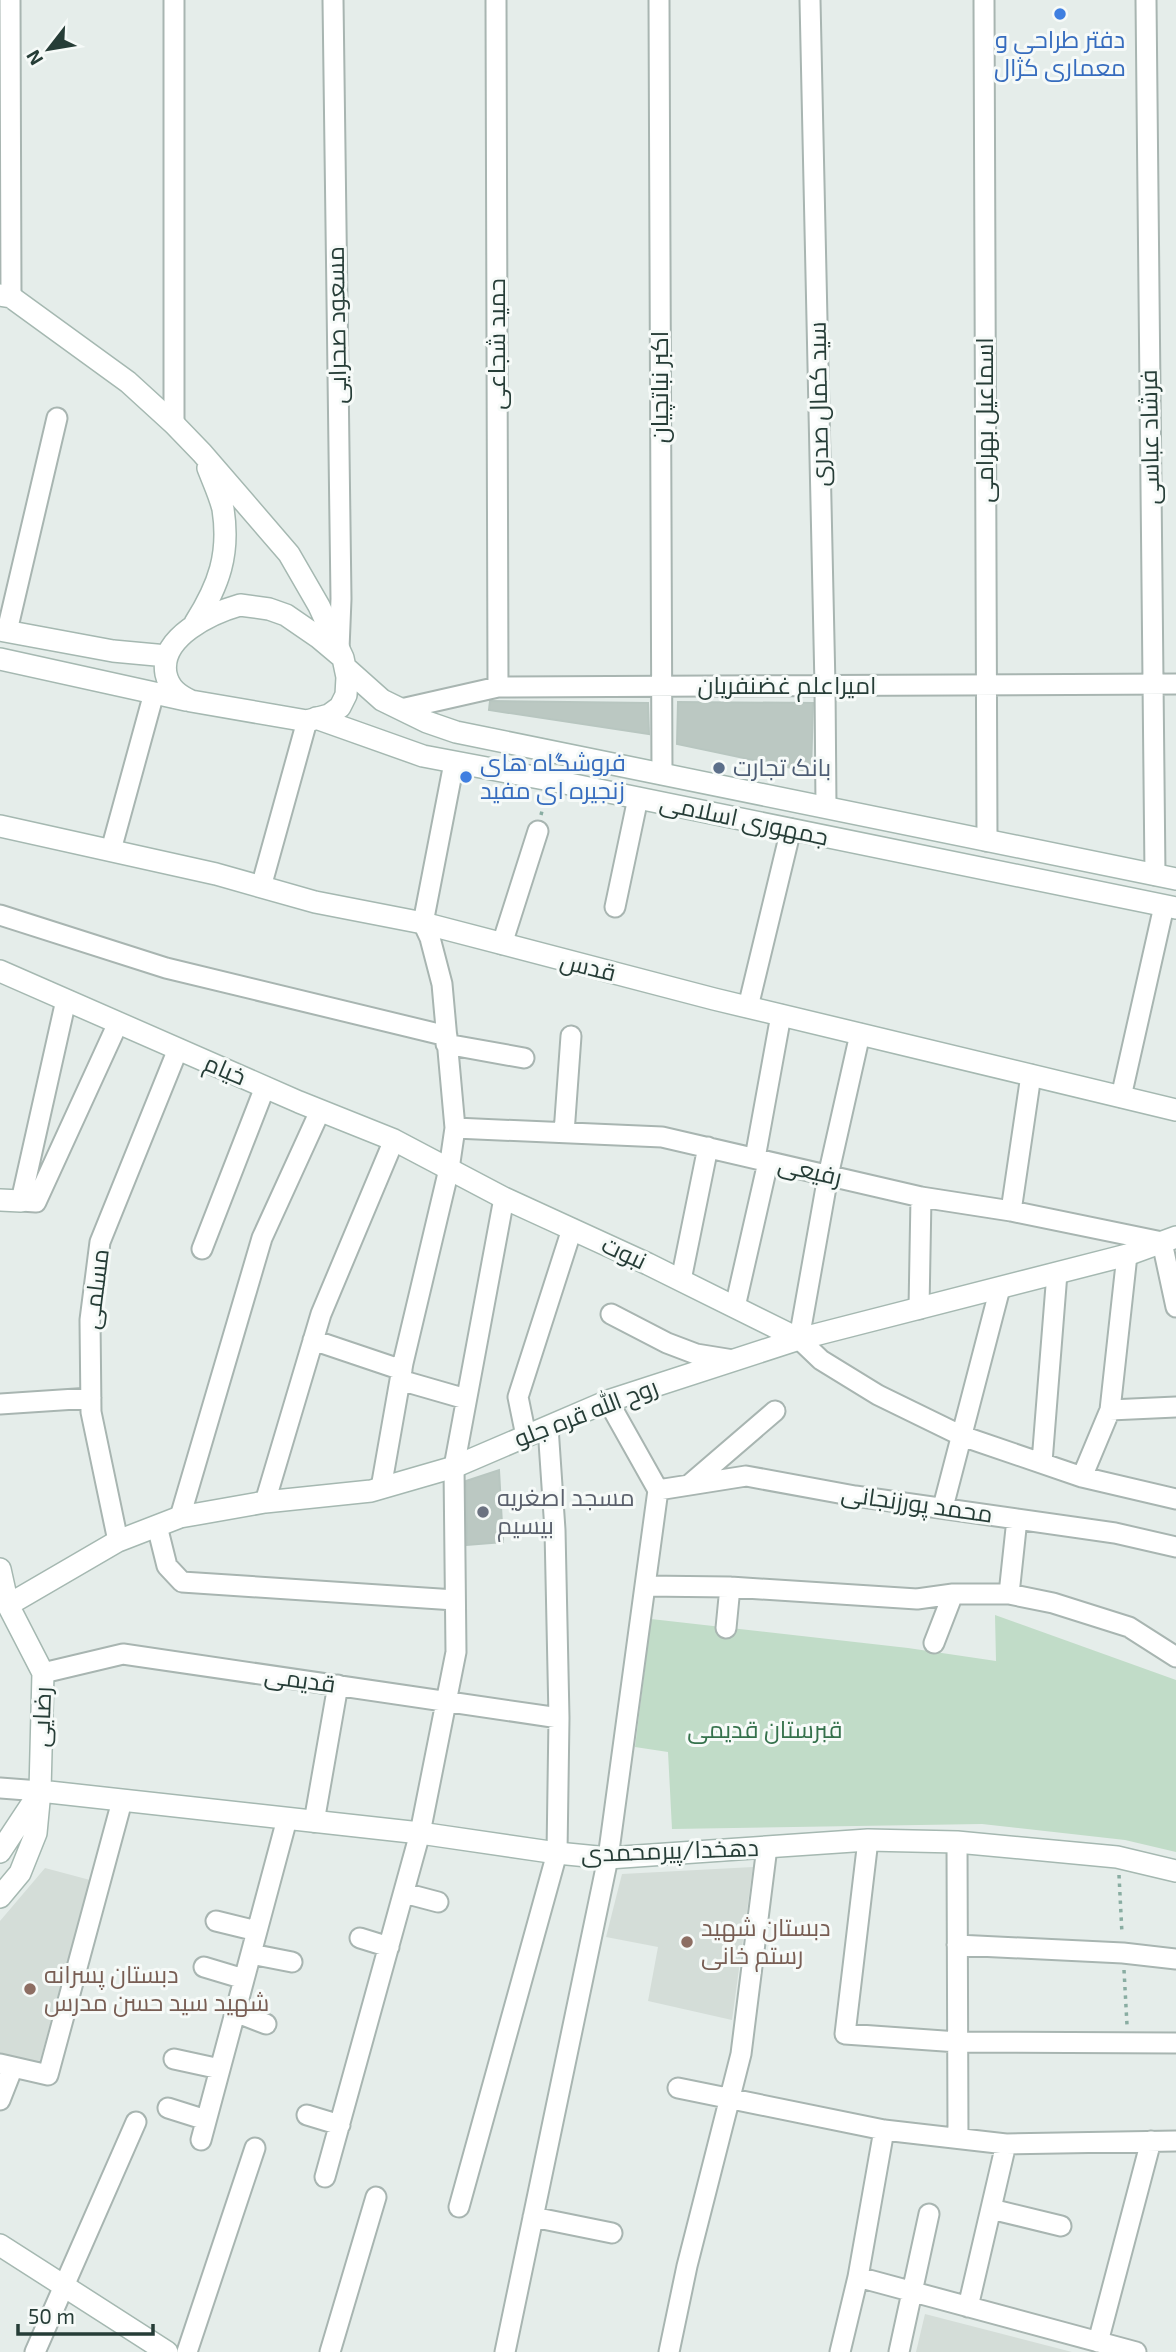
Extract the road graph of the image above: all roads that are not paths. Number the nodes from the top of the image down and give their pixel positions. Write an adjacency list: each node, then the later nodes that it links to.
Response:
1 (10, 0): 9 (street)
2 (174, 0): 11 (street)
3 (333, 0): 16 (street, مسعود صحرایی)
4 (496, 0): 23 (street, حمید شجاعی)
5 (659, 0): 22 (street, اکبر نباتچیان)
6 (810, 0): 20 (street, سید کمال صدری)
7 (984, 0): 21 (street, اسماعیل بهرامی)
8 (1146, 0): 18 (street, فرشاد عباسی)
9 (6, 296): 11 (main road)
10 (57, 418): 14 (street)
11 (174, 424): 12 (main road)
12 (202, 453): 13 (main road); 16 (main road)
13 (193, 626): 15 (main road); 16 (main road, جمهوری اسلامی)
14 (3, 631): 15 (main road)
15 (167, 656): 25 (main road)
16 (342, 658): 26 (main road, جمهوری اسلامی); 27 (main road)
17 (0, 659): 24 (main road)
18 (1153, 684): 19 (street, امیراعلم غضنفریان); 21 (street, امیراعلم غضنفریان); 37 (street, فرشاد عباسی)
19 (1176, 684)
20 (825, 685): 21 (street, امیراعلم غضنفریان); 22 (street, امیراعلم غضنفریان); 31 (street, سید کمال صدری)
21 (986, 685): 35 (street, اسماعیل بهرامی)
22 (662, 686): 23 (street, امیراعلم غضنفریان); 29 (street, اکبر نباتچیان)
23 (498, 687): 26 (street, امیراعلم غضنفریان)
24 (154, 693): 25 (main road); 36 (street)
25 (191, 701): 27 (main road, جمهوری اسلامی)
26 (401, 709): 29 (main road, جمهوری اسلامی)
27 (312, 720): 28 (main road, جمهوری اسلامی); 39 (street)
28 (454, 763): 30 (main road, جمهوری اسلامی); 43 (street)
29 (662, 774): 31 (main road, جمهوری اسلامی)
30 (638, 798): 33 (main road, جمهوری اسلامی); 40 (street)
31 (826, 807): 35 (main road, جمهوری اسلامی)
32 (0, 826): 36 (main road, قدس)
33 (791, 829): 41 (main road, جمهوری اسلامی); 47 (street)
34 (538, 831): 44 (street)
35 (987, 841): 37 (main road, جمهوری اسلامی)
36 (111, 849): 39 (main road, قدس)
37 (1155, 875): 38 (main road, جمهوری اسلامی)
38 (1176, 879)
39 (261, 887): 43 (main road, قدس)
40 (615, 906)
41 (1170, 907): 57 (street)
42 (0, 915): 52 (street)
43 (423, 923): 44 (main road, قدس); 52 (street)
44 (502, 944): 47 (main road, قدس)
45 (0, 971): 46 (main road, خیام)
46 (66, 1000): 49 (main road, خیام); 69 (street)
47 (748, 1007): 48 (main road, قدس)
48 (782, 1015): 50 (main road, قدس); 64 (street)
49 (118, 1023): 53 (main road, خیام); 69 (street)
50 (860, 1034): 55 (main road, قدس); 66 (street)
51 (571, 1037): 61 (street)
52 (447, 1040): 54 (street); 60 (street)
53 (178, 1049): 56 (main road, خیام); 86 (street, مسلمی)
54 (524, 1058)
55 (1031, 1075): 57 (main road, قدس); 70 (street)
56 (265, 1087): 59 (main road, خیام); 73 (street)
57 (1121, 1097): 58 (main road, قدس)
58 (1176, 1110)
59 (320, 1111): 62 (main road, خیام); 105 (street)
60 (455, 1128): 61 (street, رفیعی); 65 (street)
61 (564, 1133): 63 (street, رفیعی)
62 (394, 1140): 65 (main road, خیام); 83 (street)
63 (708, 1147): 64 (street, رفیعی); 76 (street)
64 (761, 1160): 66 (street, رفیعی); 78 (street)
65 (449, 1169): 68 (main road, نبوت); 85 (street)
66 (828, 1176): 67 (street, رفیعی); 82 (street)
67 (921, 1197): 70 (street, رفیعی); 80 (street)
68 (504, 1198): 71 (main road, نبوت); 87 (street)
69 (10, 1200)
70 (1011, 1211): 72 (street, رفیعی)
71 (572, 1229): 76 (main road, نبوت); 94 (street)
72 (1169, 1240): 74 (main road, روح الله قره جلو); 79 (street)
73 (202, 1249)
74 (1126, 1255): 75 (main road, روح الله قره جلو); 91 (street)
75 (1057, 1273): 77 (main road, روح الله قره جلو); 96 (street)
76 (681, 1280): 78 (main road, نبوت)
77 (1000, 1288): 80 (main road, روح الله قره جلو); 95 (street)
78 (735, 1307): 82 (main road, نبوت)
79 (1176, 1307)
80 (919, 1309): 82 (main road, روح الله قره جلو)
81 (611, 1314): 84 (street)
82 (799, 1339): 84 (main road, روح الله قره جلو); 95 (street)
83 (313, 1340): 85 (street); 103 (street)
84 (733, 1360): 88 (main road, روح الله قره جلو)
85 (401, 1375): 87 (street); 100 (street)
86 (91, 1398): 89 (street); 108 (street, مسلمی)
87 (467, 1399): 97 (street)
88 (608, 1401): 93 (main road, روح الله قره جلو); 101 (street)
89 (0, 1404)
90 (1176, 1407): 91 (street)
91 (1110, 1410): 98 (street)
92 (775, 1411): 99 (street)
93 (548, 1427): 94 (main road, روح الله قره جلو); 123 (street)
94 (526, 1436): 97 (main road, روح الله قره جلو)
95 (962, 1436): 96 (street); 104 (street)
96 (1042, 1462): 98 (street)
97 (454, 1467): 100 (main road, روح الله قره جلو); 115 (street)
98 (1082, 1477): 102 (street)
99 (688, 1486): 101 (street, محمد پورزنجانی); 104 (street, محمد پورزنجانی)
100 (381, 1488): 103 (main road, روح الله قره جلو)
101 (658, 1490): 111 (street)
102 (1176, 1499)
103 (265, 1502): 105 (main road, روح الله قره جلو)
104 (943, 1507): 106 (street, محمد پورزنجانی)
105 (180, 1517): 107 (main road, روح الله قره جلو)
106 (1017, 1519): 109 (street, محمد پورزنجانی); 114 (street)
107 (157, 1526): 108 (main road, روح الله قره جلو); 115 (street)
108 (118, 1541): 116 (main road, روح الله قره جلو)
109 (1176, 1546)
110 (0, 1569): 116 (main road, رضایی)
111 (645, 1586): 112 (street); 135 (street)
112 (730, 1587): 113 (street); 117 (street)
113 (953, 1594): 114 (street); 118 (street)
114 (1009, 1594): 119 (street)
115 (455, 1600): 122 (street)
116 (4, 1607): 120 (main road, رضایی)
117 (726, 1628)
118 (934, 1643)
119 (1176, 1657)
120 (43, 1673): 121 (street, قدیمی); 125 (main road, رضایی)
121 (338, 1685): 122 (street, قدیمی); 128 (street)
122 (446, 1701): 123 (street, قدیمی); 129 (street)
123 (559, 1718): 134 (street)
124 (0, 1788): 125 (street)
125 (40, 1791): 126 (main road, دهخدا/پیرمحمدی); 133 (main road); 138 (main road, رضایی)
126 (122, 1801): 127 (main road, دهخدا/پیرمحمدی); 155 (street)
127 (287, 1819): 128 (main road, دهخدا/پیرمحمدی); 141 (street)
128 (314, 1822): 129 (main road, دهخدا/پیرمحمدی)
129 (420, 1833): 134 (main road, دهخدا/پیرمحمدی); 137 (street)
130 (868, 1840): 131 (main road, دهخدا/پیرمحمدی); 132 (main road, دهخدا/پیرمحمدی); 152 (street)
131 (957, 1842): 136 (main road, دهخدا/پیرمحمدی); 143 (street)
132 (767, 1847): 135 (main road, دهخدا/پیرمحمدی); 159 (street)
133 (0, 1852)
134 (556, 1853): 135 (main road, دهخدا/پیرمحمدی); 174 (street)
135 (608, 1858): 177 (street)
136 (1176, 1871)
137 (404, 1893): 139 (street); 144 (street)
138 (0, 1897)
139 (438, 1902)
140 (216, 1921): 141 (street)
141 (257, 1931): 145 (street)
142 (359, 1938): 144 (street)
143 (957, 1945): 146 (street); 152 (street)
144 (388, 1947): 164 (street)
145 (251, 1954): 147 (street); 149 (street)
146 (1176, 1959)
147 (292, 1962)
148 (204, 1968): 149 (street)
149 (244, 1979): 150 (street)
150 (235, 2012): 151 (street); 156 (street)
151 (266, 2024)
152 (958, 2042): 153 (street); 166 (street)
153 (1176, 2043)
154 (174, 2059): 156 (street)
155 (7, 2066): 158 (street)
156 (220, 2069): 162 (street)
157 (678, 2088): 159 (street)
158 (0, 2100)
159 (729, 2100): 165 (street); 191 (street)
160 (168, 2108): 162 (street)
161 (307, 2115): 164 (street)
162 (206, 2120): 167 (street)
163 (136, 2122): 182 (street)
164 (340, 2125): 172 (street)
165 (884, 2130): 166 (street); 181 (street)
166 (958, 2138): 170 (street)
167 (201, 2140)
168 (1151, 2141): 169 (street); 170 (street); 185 (street)
169 (1176, 2141)
170 (1006, 2144): 175 (street)
171 (255, 2148): 188 (street)
172 (325, 2178)
173 (376, 2197): 189 (street)
174 (459, 2207)
175 (990, 2209): 178 (street); 184 (street)
176 (929, 2214): 183 (street)
177 (533, 2217): 179 (street); 190 (street)
178 (1061, 2226)
179 (612, 2233)
180 (0, 2245): 182 (main road)
181 (858, 2277): 183 (street); 192 (street)
182 (65, 2286): 186 (street); 187 (main road)
183 (911, 2291): 184 (street); 193 (street)
184 (968, 2307): 185 (street)
185 (1098, 2342): 194 (street)
186 (35, 2352)
187 (167, 2352)
188 (187, 2352)
189 (330, 2352)
190 (505, 2352)
191 (669, 2352)
192 (840, 2352)
193 (899, 2352)
194 (1136, 2352)

